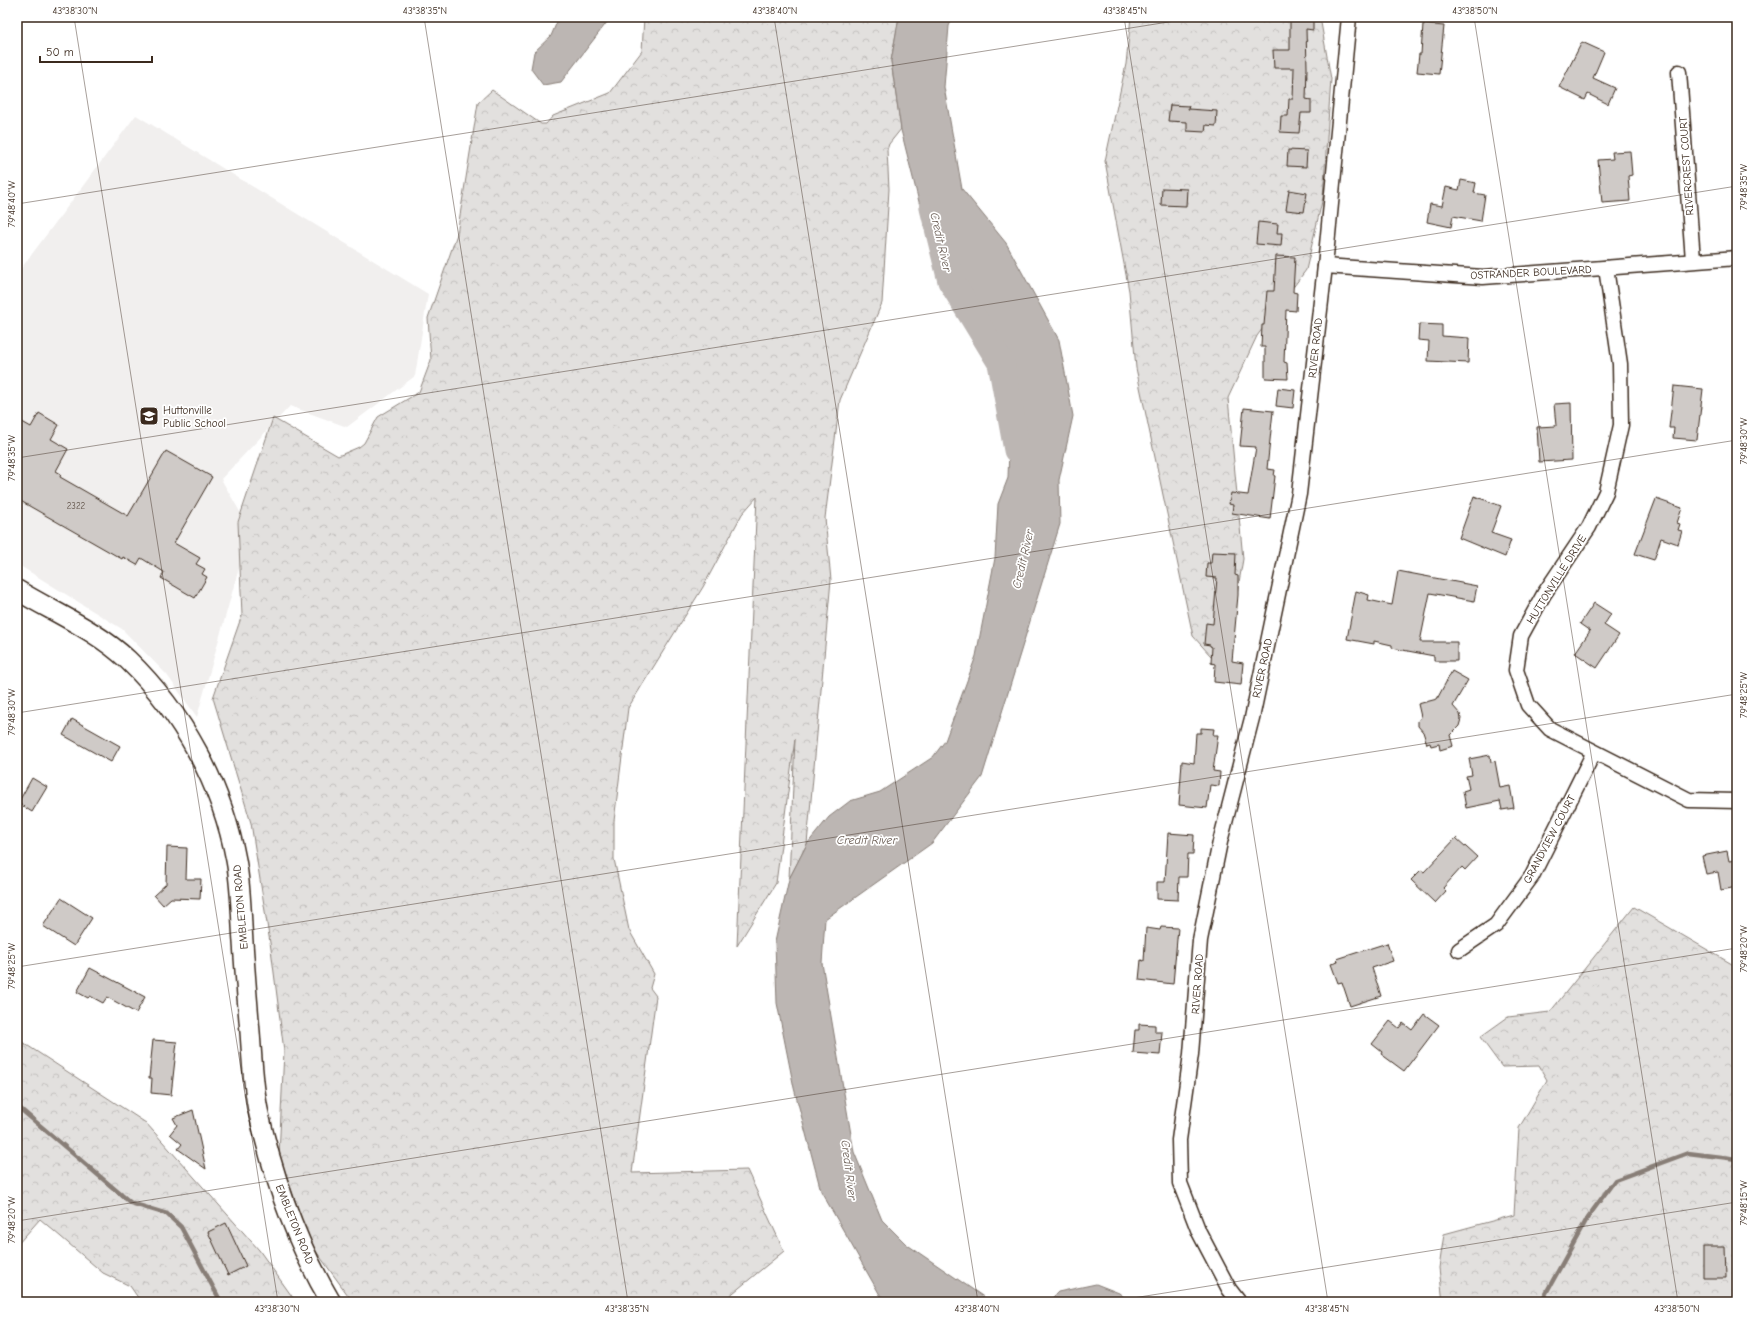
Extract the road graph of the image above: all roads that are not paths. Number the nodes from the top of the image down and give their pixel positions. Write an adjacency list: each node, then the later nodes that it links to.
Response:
1 (1349, 17): 5 (street, RIVER ROAD)
2 (1679, 72): 4 (street, RIVERCREST COURT)
3 (1737, 258): 4 (street, OSTRANDER BOULEVARD)
4 (1693, 260): 6 (street, OSTRANDER BOULEVARD)
5 (1325, 266): 6 (street, OSTRANDER BOULEVARD); 12 (street, RIVER ROAD)
6 (1606, 268): 8 (street, HUTTONVILLE DRIVE)
7 (17, 590): 11 (street, EMBLETON ROAD)
8 (1594, 752): 9 (street, HUTTONVILLE DRIVE); 10 (street, GRANDVIEW COURT)
9 (1737, 801)
10 (1459, 950)
11 (331, 1302)
12 (1239, 1302)

